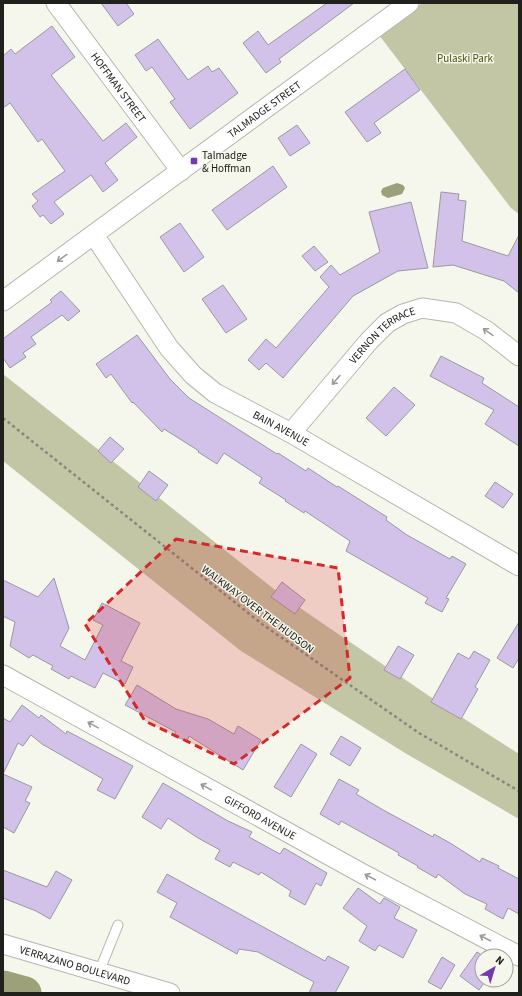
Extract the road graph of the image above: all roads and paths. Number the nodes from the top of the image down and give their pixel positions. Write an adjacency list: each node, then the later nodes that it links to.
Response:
1 (56, 3): 3 (street, HOFFMAN STREET)
2 (409, 3): 3 (street, TALMADGE STREET)
3 (181, 171): 4 (street, TALMADGE STREET)
4 (94, 235): 5 (street, TALMADGE STREET, one-way to 5); 8 (street, BAIN AVENUE)
5 (3, 301)
6 (519, 356): 8 (street, VERNON TERRACE, one-way to 8)
7 (3, 418): 11 (path, WALKWAY OVER THE HUDSON)
8 (291, 433): 9 (street, BAIN AVENUE)
9 (519, 566)
10 (3, 676): 14 (street, GIFFORD AVENUE, one-way to 10)
11 (519, 792)
12 (118, 925): 15 (lane)
13 (3, 944): 15 (street, VERRAZANO BOULEVARD)
14 (519, 956)
15 (99, 972): 16 (street, VERRAZANO BOULEVARD)
16 (170, 993)

